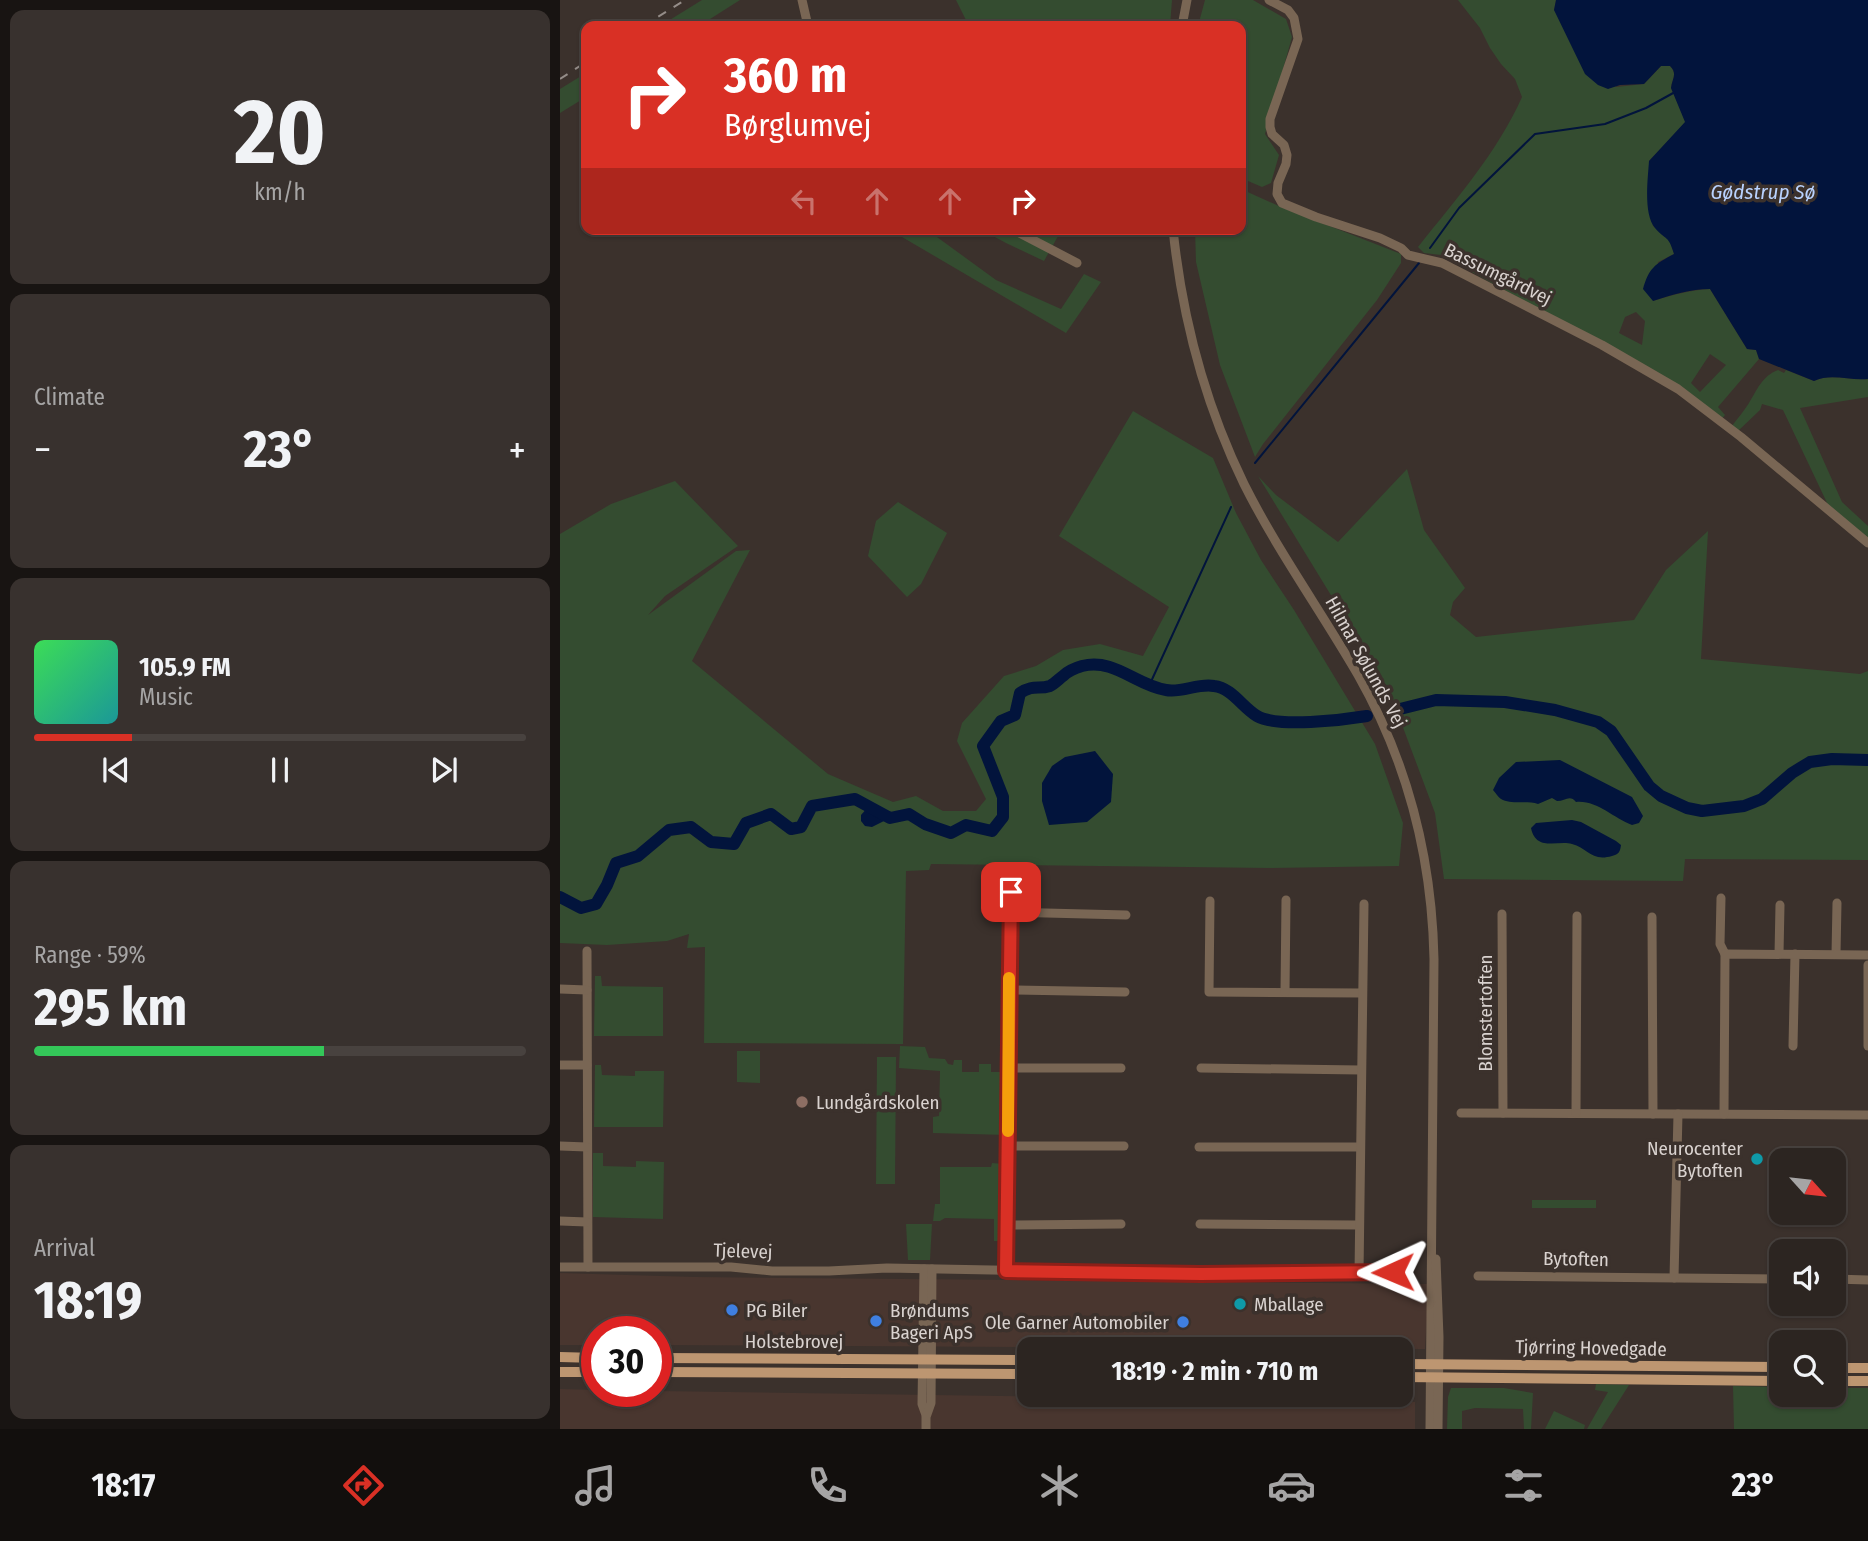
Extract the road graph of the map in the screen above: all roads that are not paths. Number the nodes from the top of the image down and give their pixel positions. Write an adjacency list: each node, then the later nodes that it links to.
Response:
1 (802, 0): 4 (street)
2 (1187, 0): 5 (street)
3 (1269, 0): 9 (street, Bassumgårdvej)
4 (807, 21)
5 (1183, 21)
6 (1023, 235): 8 (street)
7 (1174, 235): 79 (street, Hilmar Sølunds Vej)
8 (1077, 263)
9 (1868, 543)
10 (1010, 873): 17 (street)
11 (1721, 898): 23 (street)
12 (1286, 900): 33 (street)
13 (1210, 901): 33 (street)
14 (1837, 903): 26 (street)
15 (1364, 904): 34 (street)
16 (1780, 905): 24 (street)
17 (1010, 912): 19 (street); 31 (street)
18 (1502, 914): 44 (street, Blomstertoften)
19 (1126, 915)
20 (1577, 916): 45 (street)
21 (1652, 917): 46 (street)
22 (587, 951): 30 (street)
23 (1725, 954): 24 (street); 48 (street)
24 (1779, 954): 25 (street)
25 (1795, 954): 26 (street); 35 (street)
26 (1836, 954): 27 (street)
27 (1868, 955)
28 (1868, 965): 36 (street)
29 (560, 989): 30 (street)
30 (587, 990): 38 (street)
31 (1009, 990): 32 (street); 39 (street)
32 (1125, 992)
33 (1285, 992): 34 (street)
34 (1362, 993): 42 (street)
35 (1793, 1045)
36 (1868, 1046)
37 (560, 1065): 38 (street)
38 (587, 1065): 51 (street)
39 (1008, 1068): 40 (street); 52 (street)
40 (1121, 1069)
41 (1201, 1069): 42 (street)
42 (1362, 1070): 55 (street)
43 (1461, 1112): 44 (street)
44 (1503, 1113): 45 (street)
45 (1576, 1113): 46 (street)
46 (1653, 1114): 47 (street)
47 (1678, 1114): 48 (street); 69 (street)
48 (1724, 1114): 49 (street)
49 (1868, 1115)
50 (560, 1146): 51 (street)
51 (587, 1146): 57 (street)
52 (1007, 1146): 53 (street); 60 (street)
53 (1124, 1146)
54 (1199, 1147): 55 (street)
55 (1360, 1147): 61 (street)
56 (560, 1221): 57 (street)
57 (587, 1222): 63 (street)
58 (1121, 1224): 60 (street)
59 (1200, 1224): 61 (street)
60 (1007, 1225): 65 (street)
61 (1359, 1225): 67 (street)
62 (560, 1267): 63 (street, Tjelevej)
63 (588, 1267): 64 (street, Tjelevej)
64 (928, 1269): 65 (street, Tjelevej); 76 (street)
65 (1006, 1271): 67 (street, Tjelevej)
66 (1393, 1272): 67 (street, Tjelevej)
67 (1359, 1273)
68 (1478, 1276): 69 (street, Bytoften)
69 (1674, 1278): 70 (street, Bytoften)
70 (1769, 1279)
71 (1846, 1279): 72 (street)
72 (1868, 1280)
73 (560, 1357): 74 (main road)
74 (581, 1358)
75 (672, 1358): 76 (main road, Holstebrovej)
76 (927, 1360): 77 (main road); 86 (street)
77 (1017, 1360)
78 (1413, 1364): 79 (main road, Tjørring Hovedgade)
79 (1435, 1364): 80 (main road, Tjørring Hovedgade); 89 (street, Hilmar Sølunds Vej)
80 (1769, 1367)
81 (1846, 1368): 82 (main road)
82 (1868, 1368)
83 (560, 1372): 84 (main road)
84 (581, 1372)
85 (672, 1372): 86 (main road, Holstebrovej)
86 (927, 1373): 87 (main road); 93 (street)
87 (1017, 1374)
88 (1413, 1377): 89 (main road, Tjørring Hovedgade)
89 (1434, 1378): 90 (main road, Tjørring Hovedgade); 94 (street); 95 (street)
90 (1769, 1381)
91 (1846, 1381): 92 (main road)
92 (1868, 1381)
93 (926, 1429)
94 (1430, 1429)
95 (1438, 1429)

